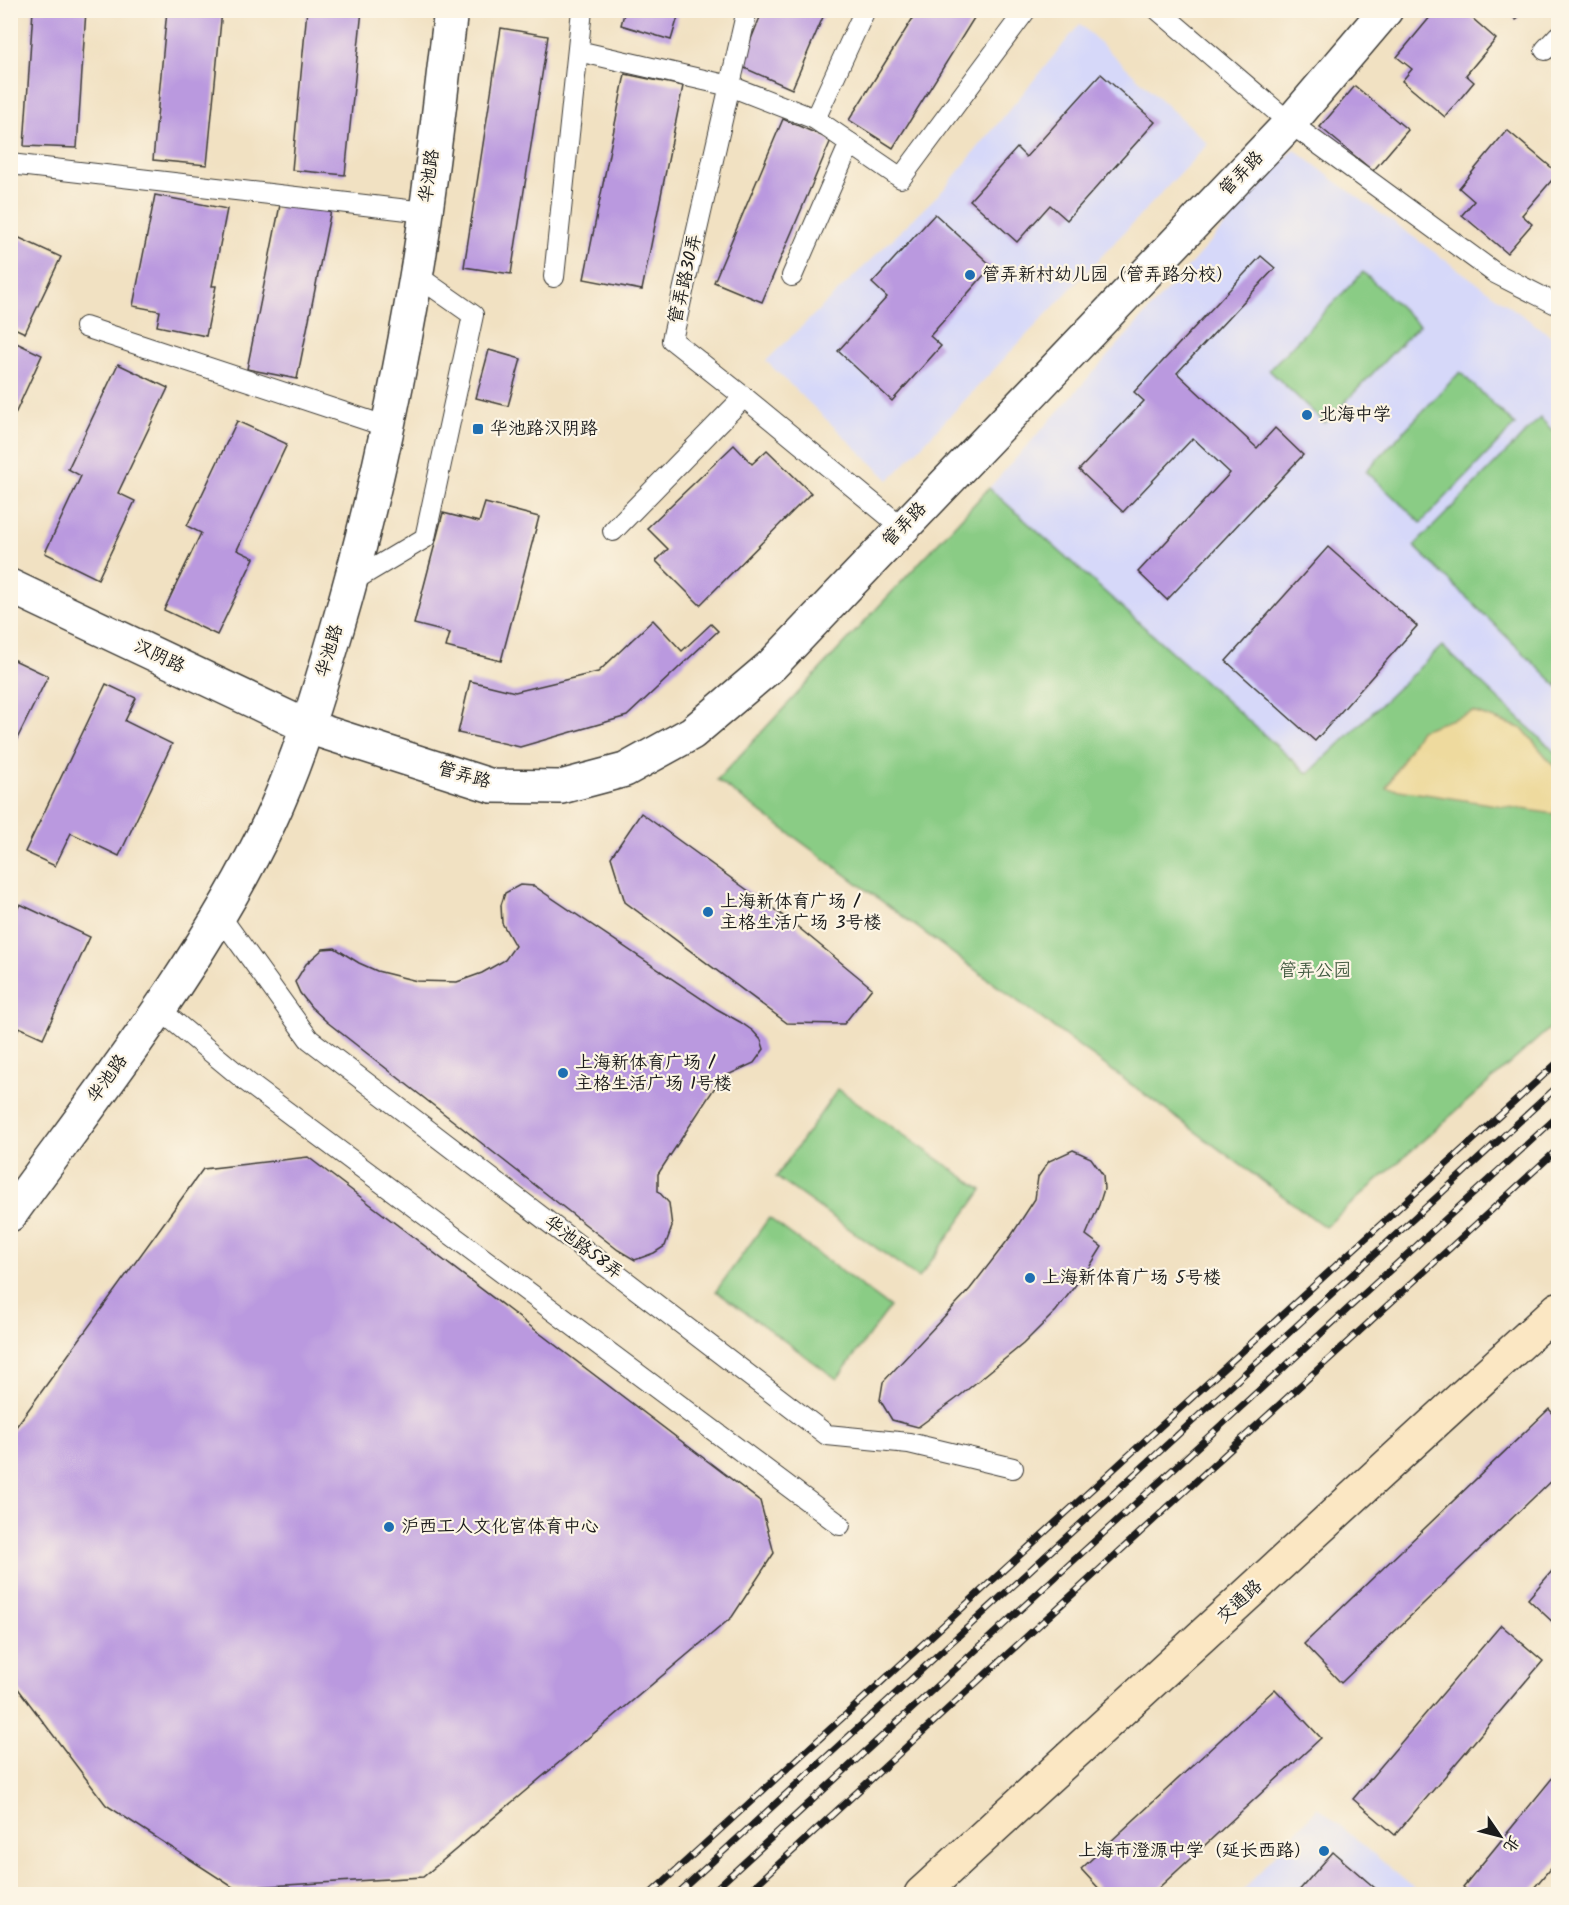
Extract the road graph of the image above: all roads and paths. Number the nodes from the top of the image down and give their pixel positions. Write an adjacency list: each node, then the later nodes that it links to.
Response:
1 (451, 10): 14 (street, 华池路)
2 (582, 10): 8 (lane)
3 (747, 10): 9 (lane, 管弄路30弄)
4 (865, 10): 10 (lane)
5 (1026, 10): 12 (lane)
6 (1158, 10): 11 (lane)
7 (1386, 10): 11 (street, 管弄路)
8 (578, 51): 9 (lane); 17 (lane)
9 (730, 86): 10 (lane); 20 (lane, 管弄路30弄)
10 (815, 119): 12 (lane)
11 (1290, 123): 18 (lane); 22 (street, 管弄路)
12 (850, 142): 16 (lane)
13 (10, 164): 14 (lane)
14 (425, 212): 15 (street, 华池路)
15 (416, 275): 21 (street, 华池路); 24 (lane)
16 (792, 276)
17 (554, 277)
18 (1558, 305)
19 (85, 327): 21 (lane)
20 (744, 396): 22 (lane); 23 (lane)
21 (388, 427): 24 (street, 华池路)
22 (903, 528): 26 (street, 管弄路)
23 (613, 531)
24 (351, 582): 26 (street, 华池路)
25 (10, 586): 26 (street, 汉阴路)
26 (308, 727): 27 (street, 华池路)
27 (220, 916): 28 (street, 华池路); 31 (lane, 华池路58弄)
28 (159, 1009): 29 (street, 华池路); 32 (lane)
29 (10, 1215)
30 (1558, 1309): 33 (main road, 交通路)
31 (1012, 1468)
32 (840, 1525)
33 (921, 1894)

